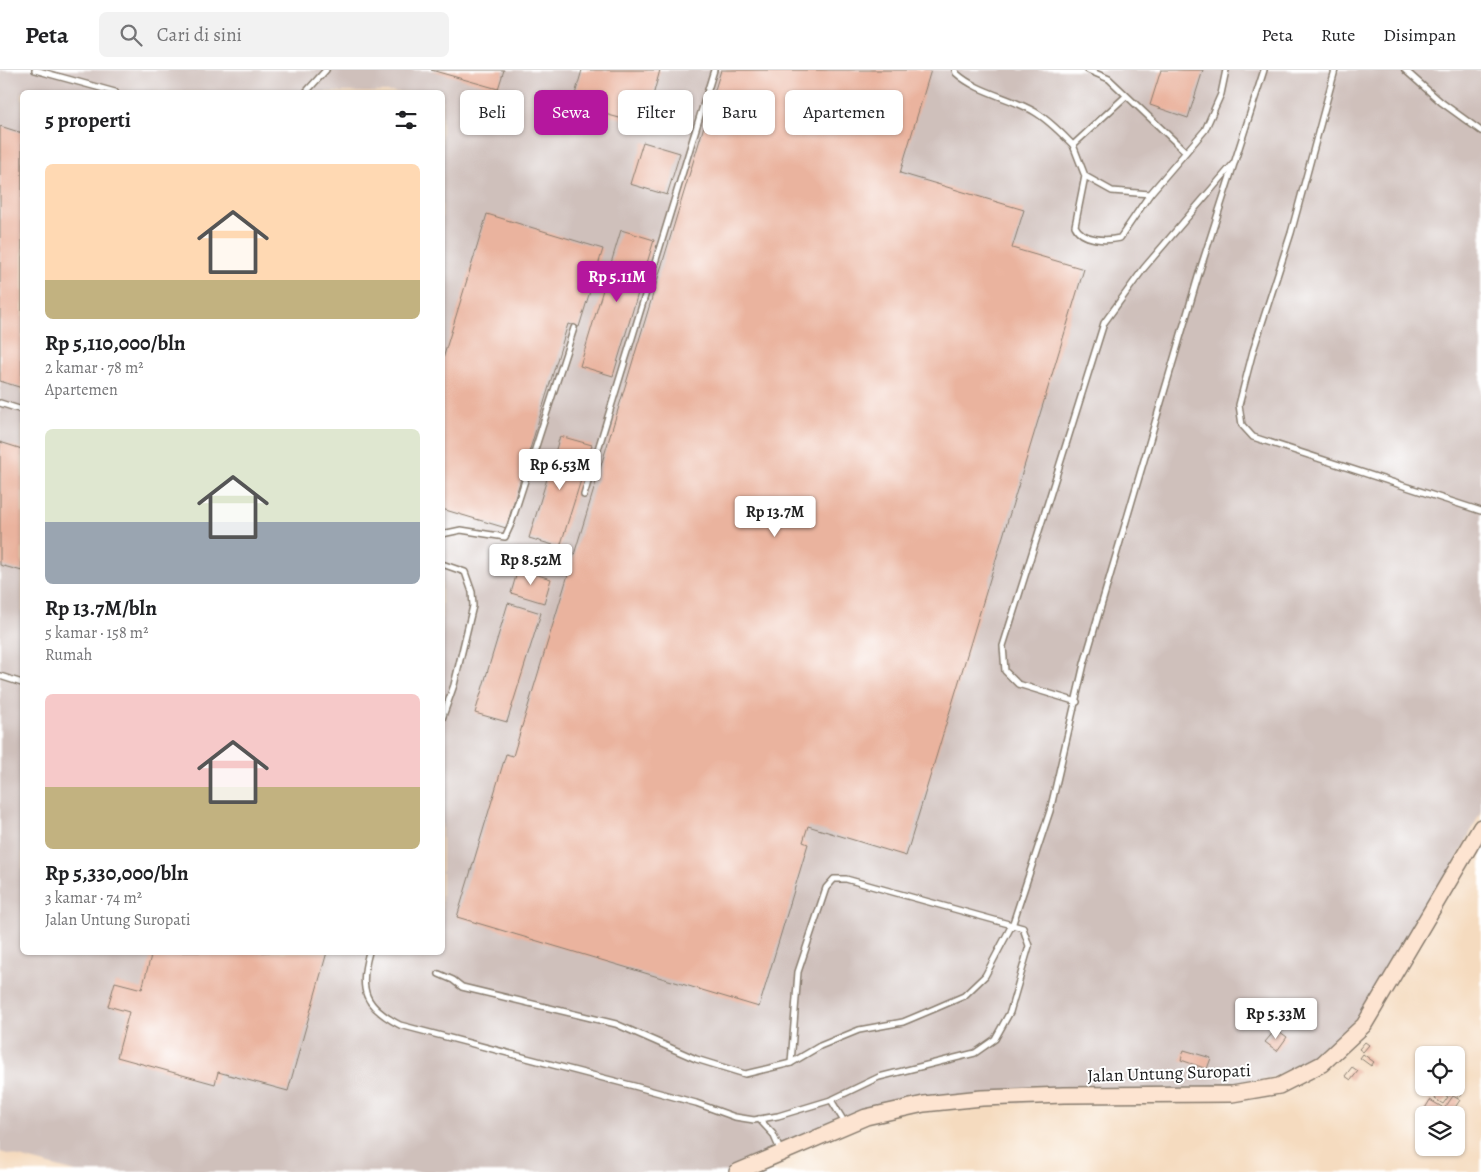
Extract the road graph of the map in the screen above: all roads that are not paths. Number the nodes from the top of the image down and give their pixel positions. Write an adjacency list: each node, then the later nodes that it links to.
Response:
1 (35, 70): 10 (lane)
2 (326, 70): 11 (lane)
3 (714, 70): 22 (lane)
4 (955, 70): 14 (lane)
5 (1088, 70): 12 (lane)
6 (1226, 70): 15 (lane)
7 (1264, 70): 16 (lane)
8 (1335, 70): 23 (lane)
9 (1405, 70): 13 (lane)
10 (108, 90)
11 (308, 90)
12 (1126, 96): 14 (lane); 15 (lane)
13 (1481, 131)
14 (1073, 145): 17 (lane)
15 (1186, 152): 18 (lane)
16 (1236, 161): 28 (lane); 28 (lane)
17 (1085, 176): 18 (lane); 18 (lane)
18 (1150, 194)
19 (574, 328): 24 (lane)
20 (0, 403): 21 (lane)
21 (20, 409)
22 (584, 495)
23 (1481, 511)
24 (445, 533)
25 (445, 565): 29 (lane)
26 (0, 676): 27 (lane)
27 (20, 682)
28 (1077, 702): 31 (lane)
29 (445, 710)
30 (1481, 827): 37 (main road, Jalan Untung Suropati)
31 (1013, 923): 34 (lane); 34 (lane); 35 (lane)
32 (368, 955): 36 (lane)
33 (439, 974): 34 (lane)
34 (791, 1063)
35 (831, 1100): 36 (lane); 37 (lane)
36 (760, 1119): 38 (lane)
37 (846, 1125): 38 (main road, Jalan Untung Suropati)
38 (782, 1153): 39 (main road, Jalan Untung Suropati)
39 (737, 1172)

